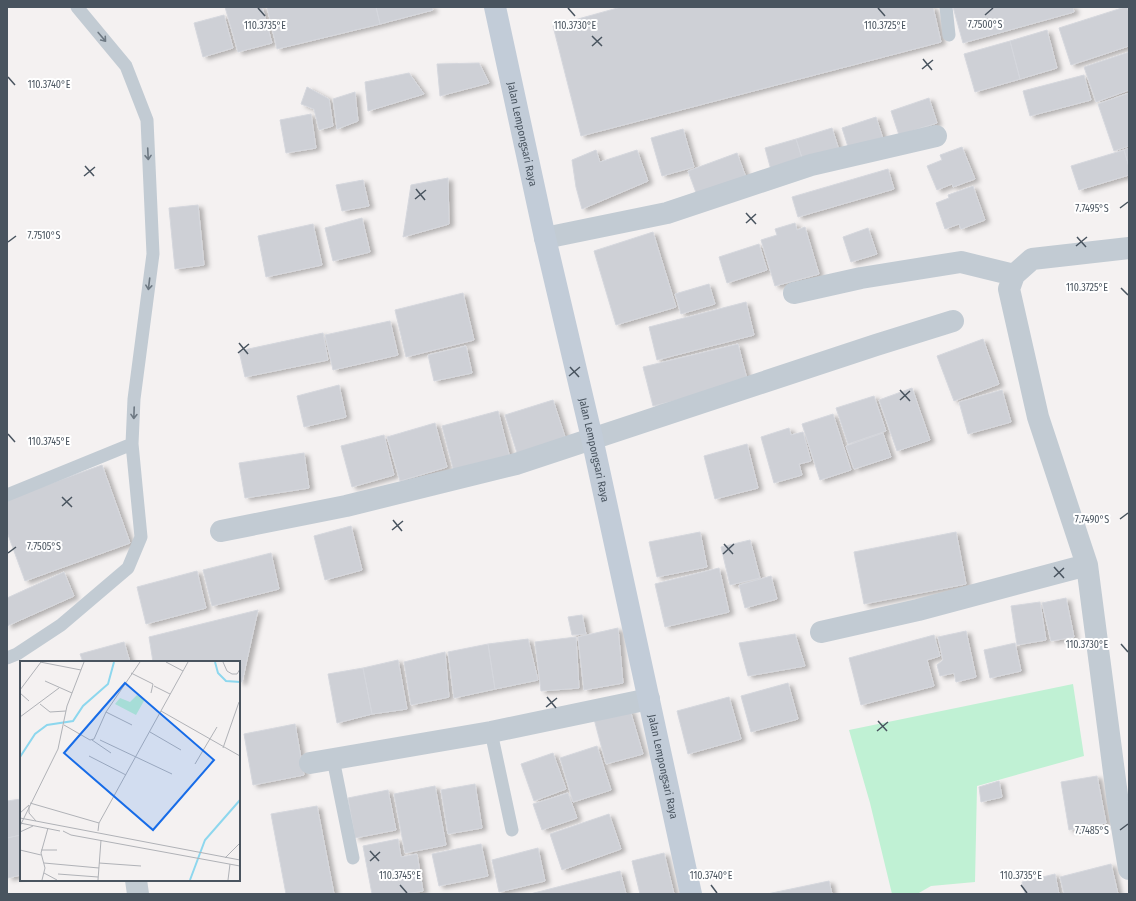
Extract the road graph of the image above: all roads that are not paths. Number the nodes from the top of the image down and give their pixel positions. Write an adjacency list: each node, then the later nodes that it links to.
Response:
1 (77, 7): 12 (lane, one-way to 12)
2 (494, 7): 6 (main road, Jalan Lempongsari Raya)
3 (946, 7): 4 (lane)
4 (949, 35)
5 (936, 136): 6 (street)
6 (545, 238): 11 (main road, Jalan Lempongsari Raya)
7 (1129, 248): 8 (street)
8 (1014, 275): 9 (street); 15 (street)
9 (794, 293)
10 (953, 321): 11 (street)
11 (592, 438): 14 (street); 18 (main road, Jalan Lempongsari Raya)
12 (132, 444): 13 (lane); 17 (lane)
13 (7, 495)
14 (221, 532)
15 (1087, 565): 16 (street); 24 (street)
16 (821, 632)
17 (7, 658)
18 (649, 699): 19 (street); 27 (main road, Jalan Lempongsari Raya)
19 (491, 732): 20 (street); 22 (lane)
20 (333, 759): 21 (street); 23 (lane)
21 (310, 764)
22 (512, 830)
23 (353, 858)
24 (1129, 869)
25 (136, 881): 26 (street)
26 (138, 894)
27 (691, 894)

